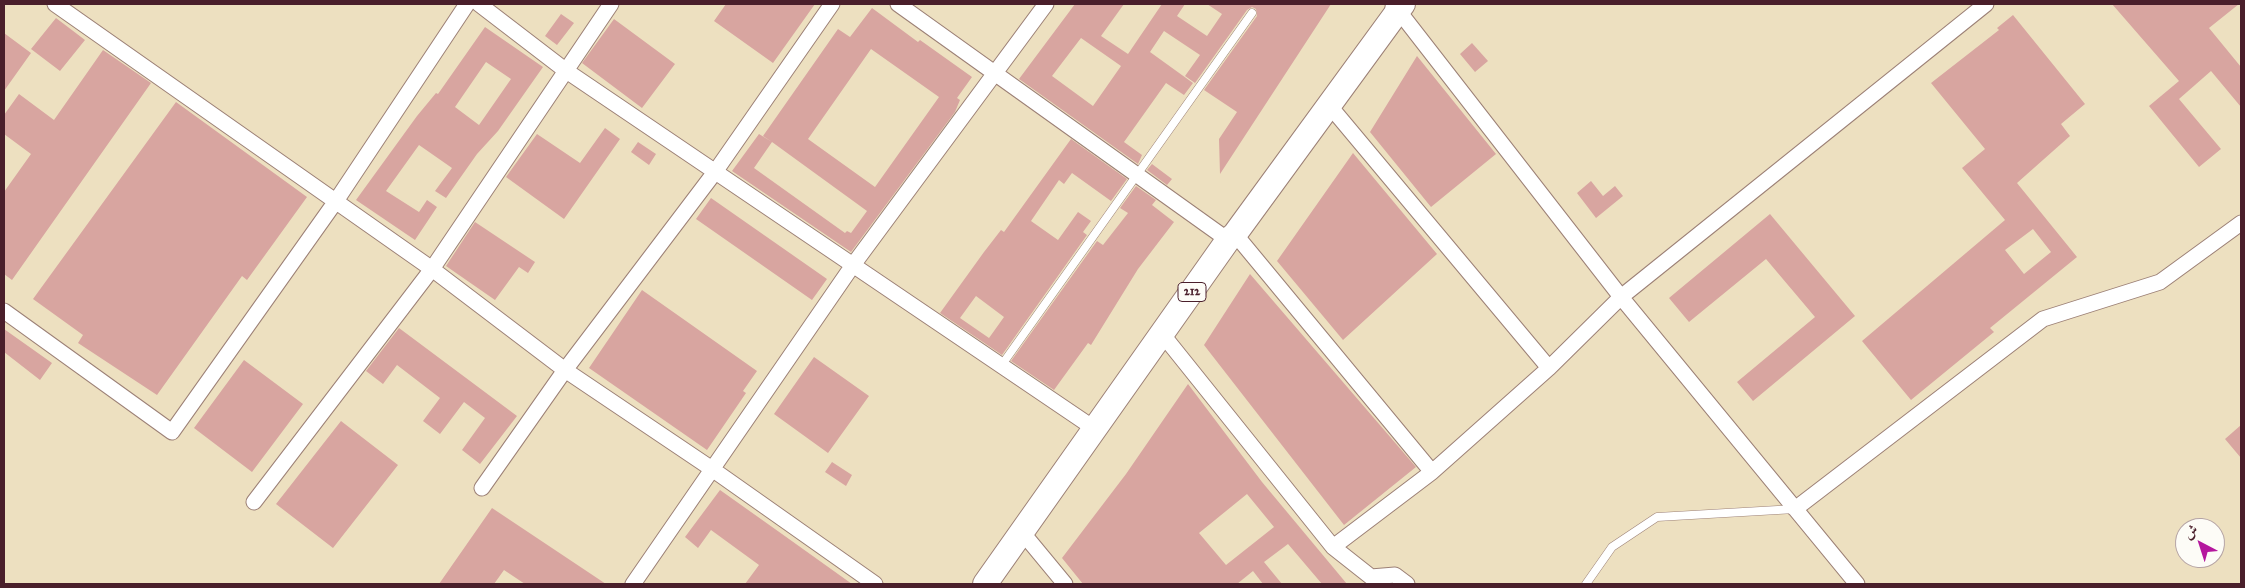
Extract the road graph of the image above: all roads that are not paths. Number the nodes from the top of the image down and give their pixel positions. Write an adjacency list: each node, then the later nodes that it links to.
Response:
1 (56, 4): 16 (street)
2 (467, 4): 16 (street)
3 (479, 4): 11 (street)
4 (611, 4): 11 (street)
5 (832, 4): 14 (street)
6 (898, 4): 12 (street)
7 (1046, 4): 12 (street)
8 (1986, 4): 21 (street)
9 (1397, 6): 13 (main road, 212); 21 (street)
10 (1252, 13): 15 (lane)
11 (565, 70): 14 (street); 20 (street)
12 (995, 73): 15 (street); 19 (street)
13 (1329, 104): 18 (main road, 212); 25 (street)
14 (714, 172): 19 (street); 26 (street)
15 (1138, 176): 18 (street); 24 (lane)
16 (336, 200): 20 (street); 22 (street)
17 (2241, 223): 32 (street)
18 (1231, 237): 23 (main road, 212); 29 (street)
19 (853, 265): 24 (street); 28 (street)
20 (432, 269): 26 (street); 31 (street)
21 (1621, 297): 25 (street); 32 (street)
22 (4, 311)
23 (1163, 335): 27 (main road, 212); 34 (street)
24 (1001, 366): 27 (street)
25 (1549, 368): 29 (street)
26 (565, 370): 28 (street); 30 (street)
27 (1095, 429): 33 (main road, 212)
28 (712, 468): 36 (street); 37 (street)
29 (1432, 472): 34 (street)
30 (482, 488)
31 (254, 502)
32 (1795, 509): 41 (lane); 42 (street)
33 (1022, 532): 38 (main road, 212); 39 (street)
34 (1333, 548): 35 (street)
35 (1366, 580): 40 (street)
36 (633, 584)
37 (875, 584)
38 (985, 584)
39 (1065, 584)
40 (1407, 584)
41 (1586, 584)
42 (1857, 584)

